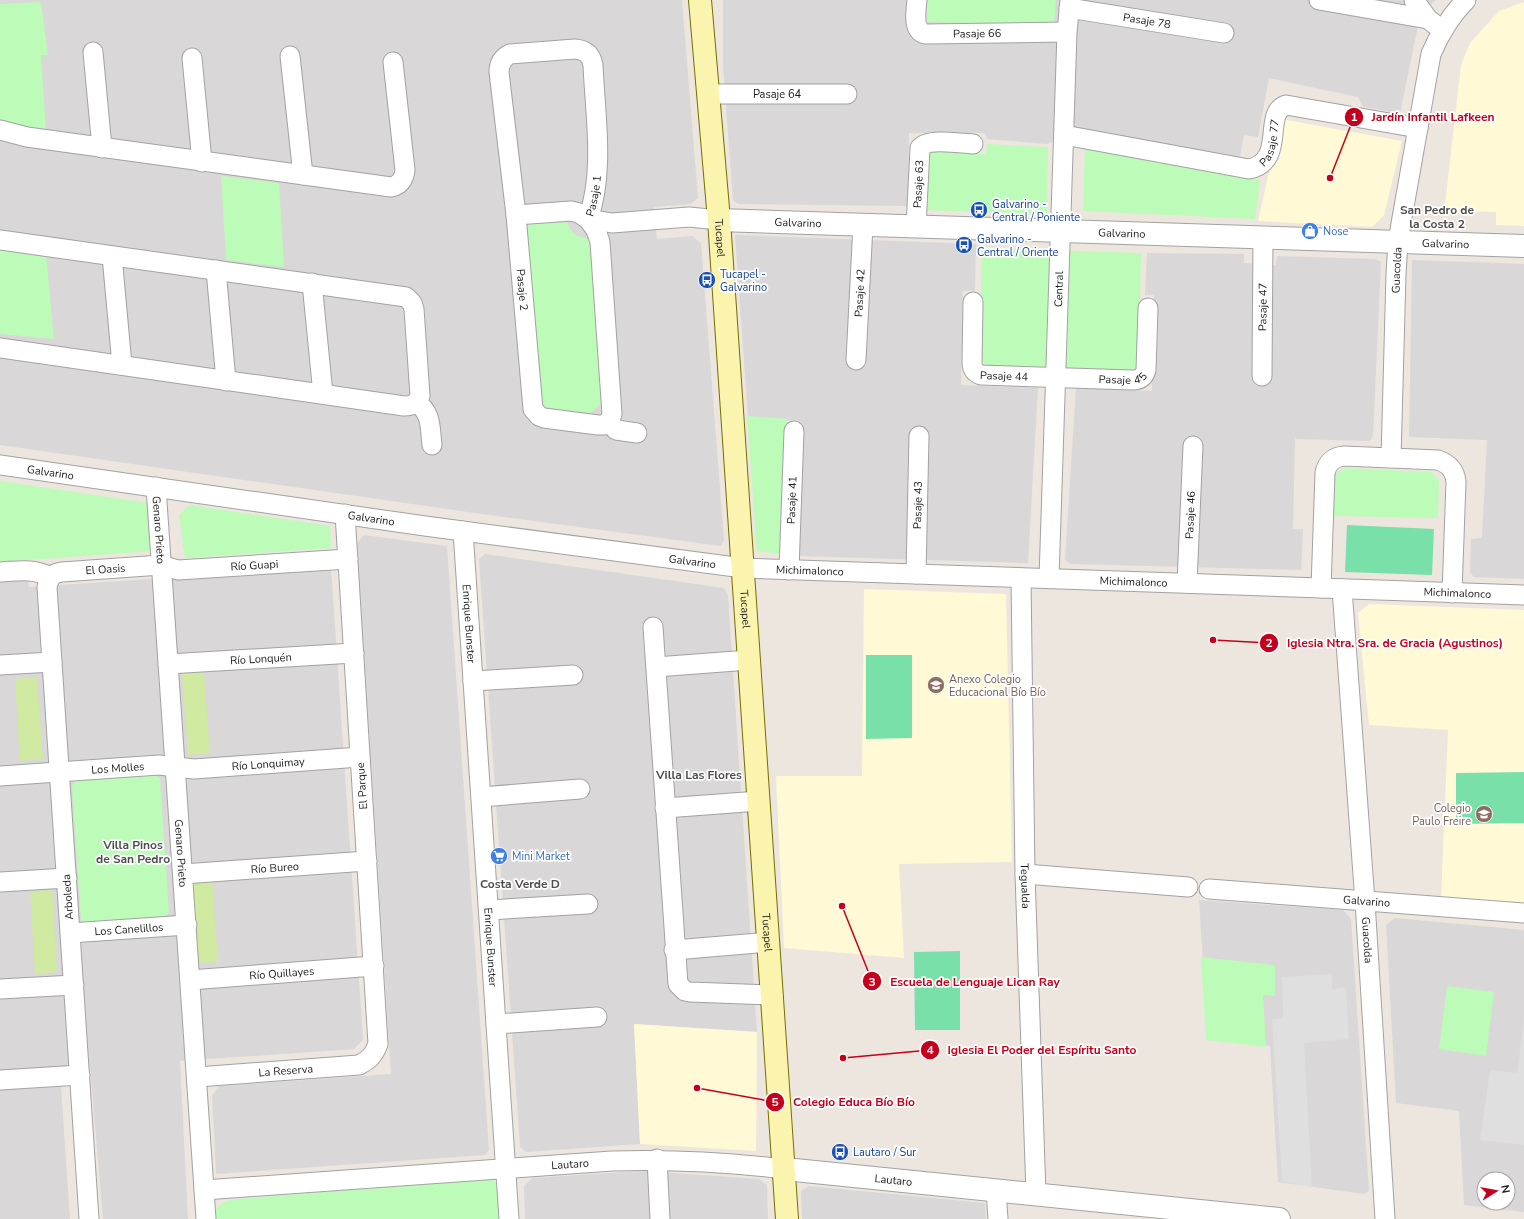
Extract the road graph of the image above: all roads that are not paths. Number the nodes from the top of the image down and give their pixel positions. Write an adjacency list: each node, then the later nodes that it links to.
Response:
1 (700, 0): 15 (main road, Tucapel)
2 (916, 0): 8 (street, Pasaje 66)
3 (1319, 0): 7 (street)
4 (1414, 0): 7 (street)
5 (1466, 0): 7 (street, Guacolda)
6 (1070, 4): 8 (street, Central); 9 (street, Pasaje 78)
7 (1435, 25): 17 (street, Guacolda)
8 (1067, 32): 19 (street, Central)
9 (1224, 34)
10 (93, 52): 21 (street)
11 (290, 56): 23 (street)
12 (192, 58): 22 (street)
13 (503, 60): 24 (street, Pasaje 2); 25 (street, Pasaje 1)
14 (393, 62): 23 (street)
15 (708, 94): 16 (street, Pasaje 64); 26 (main road, Tucapel)
16 (847, 94)
17 (1418, 128): 19 (street, Pasaje 77); 32 (street, Guacolda)
18 (0, 130): 21 (street)
19 (1064, 135): 29 (street, Central)
20 (973, 144): 28 (street, Pasaje 63)
21 (102, 148): 22 (street)
22 (202, 162): 23 (street)
23 (303, 176)
24 (516, 215): 25 (street); 47 (street, Pasaje 2)
25 (588, 219): 26 (street); 47 (street, Pasaje 1)
26 (719, 220): 27 (street, Galvarino); 60 (main road, Tucapel)
27 (863, 225): 28 (street, Galvarino); 40 (street, Pasaje 42)
28 (916, 227): 29 (street, Galvarino)
29 (1060, 231): 30 (street, Galvarino); 43 (street, Central)
30 (1263, 238): 32 (street, Galvarino); 42 (street, Pasaje 47)
31 (0, 240): 34 (street)
32 (1398, 242): 33 (street, Galvarino); 53 (street, Guacolda)
33 (1524, 246)
34 (112, 256): 35 (street); 41 (street)
35 (216, 270): 36 (street); 44 (street)
36 (312, 283): 45 (street); 46 (street)
37 (973, 302): 43 (street, Pasaje 44)
38 (1148, 308): 43 (street, Pasaje 45)
39 (0, 348): 41 (street)
40 (856, 360)
41 (122, 365): 44 (street)
42 (1262, 376)
43 (1056, 378): 66 (street, Central)
44 (226, 381): 45 (street)
45 (323, 394): 46 (street)
46 (416, 403): 51 (street)
47 (609, 422): 49 (street)
48 (794, 431): 61 (street, Pasaje 41)
49 (637, 433)
50 (919, 436): 63 (street, Pasaje 43)
51 (432, 445)
52 (1193, 446): 67 (street, Pasaje 46)
53 (1391, 458): 68 (street); 70 (street)
54 (0, 465): 55 (street, Galvarino)
55 (156, 487): 56 (street, Galvarino); 59 (street, Genaro Prieto)
56 (345, 514): 57 (street, Galvarino); 58 (street, El Parque)
57 (463, 531): 60 (street, Galvarino); 80 (street, Enrique Bunster)
58 (348, 559): 59 (street, Río Guapi); 73 (street, El Parque)
59 (162, 565): 64 (street, El Oasis); 76 (street, Genaro Prieto)
60 (743, 568): 61 (street, Michimalonco); 74 (main road, Tucapel)
61 (789, 570): 63 (street, Michimalonco)
62 (0, 572): 64 (street)
63 (916, 574): 65 (street, Michimalonco)
64 (51, 576): 75 (street, Arboleda)
65 (1021, 578): 66 (street, Michimalonco); 91 (street, Tegualda)
66 (1049, 578): 67 (street, Michimalonco)
67 (1187, 584): 68 (street, Michimalonco)
68 (1321, 588): 69 (street, Michimalonco)
69 (1342, 589): 70 (street, Michimalonco); 96 (street, Guacolda)
70 (1452, 592): 71 (street, Michimalonco)
71 (1524, 595)
72 (653, 627): 78 (street)
73 (354, 653): 76 (street, Río Lonquén); 81 (street, El Parque)
74 (749, 660): 78 (street); 87 (main road, Tucapel)
75 (52, 662): 77 (street); 83 (street, Arboleda)
76 (168, 664): 82 (street, Genaro Prieto)
77 (0, 665)
78 (656, 667): 88 (street)
79 (573, 675): 80 (street)
80 (473, 682): 86 (street, Enrique Bunster)
81 (360, 757): 82 (street, Río Lonquimay); 89 (street, El Parque)
82 (175, 767): 83 (street, Los Molles); 90 (street, Genaro Prieto)
83 (60, 772): 84 (street, Los Molles); 92 (street, Arboleda)
84 (0, 776)
85 (580, 789): 86 (street)
86 (481, 797): 98 (street, Enrique Bunster)
87 (759, 801): 88 (street); 102 (main road, Tucapel)
88 (665, 808): 103 (street)
89 (367, 861): 90 (street, Río Bureo); 104 (street, El Parque)
90 (183, 874): 100 (street, Genaro Prieto)
91 (1025, 874): 94 (street); 120 (street, Tegualda)
92 (67, 878): 93 (street); 101 (street, Arboleda)
93 (0, 882)
94 (1188, 887)
95 (1209, 889): 96 (street, Galvarino)
96 (1365, 902): 99 (street, Galvarino); 129 (street, Guacolda)
97 (588, 904): 98 (street)
98 (489, 910): 110 (street, Enrique Bunster)
99 (1524, 913)
100 (186, 925): 101 (street, Los Canelillos); 105 (street, Genaro Prieto)
101 (70, 933): 106 (street, Arboleda)
102 (769, 942): 103 (street); 108 (main road, Tucapel)
103 (674, 950): 108 (street)
104 (374, 966): 105 (street, Río Quillayes); 111 (street, El Parque)
105 (190, 980): 113 (street, Genaro Prieto)
106 (74, 985): 107 (street); 112 (street, Arboleda)
107 (0, 989)
108 (773, 996): 117 (main road, Tucapel)
109 (597, 1017): 110 (street)
110 (496, 1024): 116 (street, Enrique Bunster)
111 (371, 1056): 113 (street, La Reserva)
112 (80, 1075): 114 (street); 122 (street, Arboleda)
113 (197, 1077): 118 (street, Genaro Prieto)
114 (0, 1080)
115 (657, 1159): 116 (street, Lautaro); 117 (street, Lautaro); 125 (street)
116 (506, 1168): 118 (street, Lautaro); 124 (street, Enrique Bunster)
117 (785, 1169): 119 (street, Lautaro); 126 (main road, Tucapel)
118 (204, 1190): 123 (street, Genaro Prieto)
119 (996, 1190): 120 (street, Lautaro); 127 (street)
120 (1036, 1194): 121 (street, Lautaro)
121 (1145, 1212): 128 (street, Lautaro)
122 (89, 1219)
123 (206, 1219)
124 (509, 1219)
125 (660, 1219)
126 (787, 1219)
127 (998, 1219)
128 (1279, 1219)
129 (1385, 1219)

